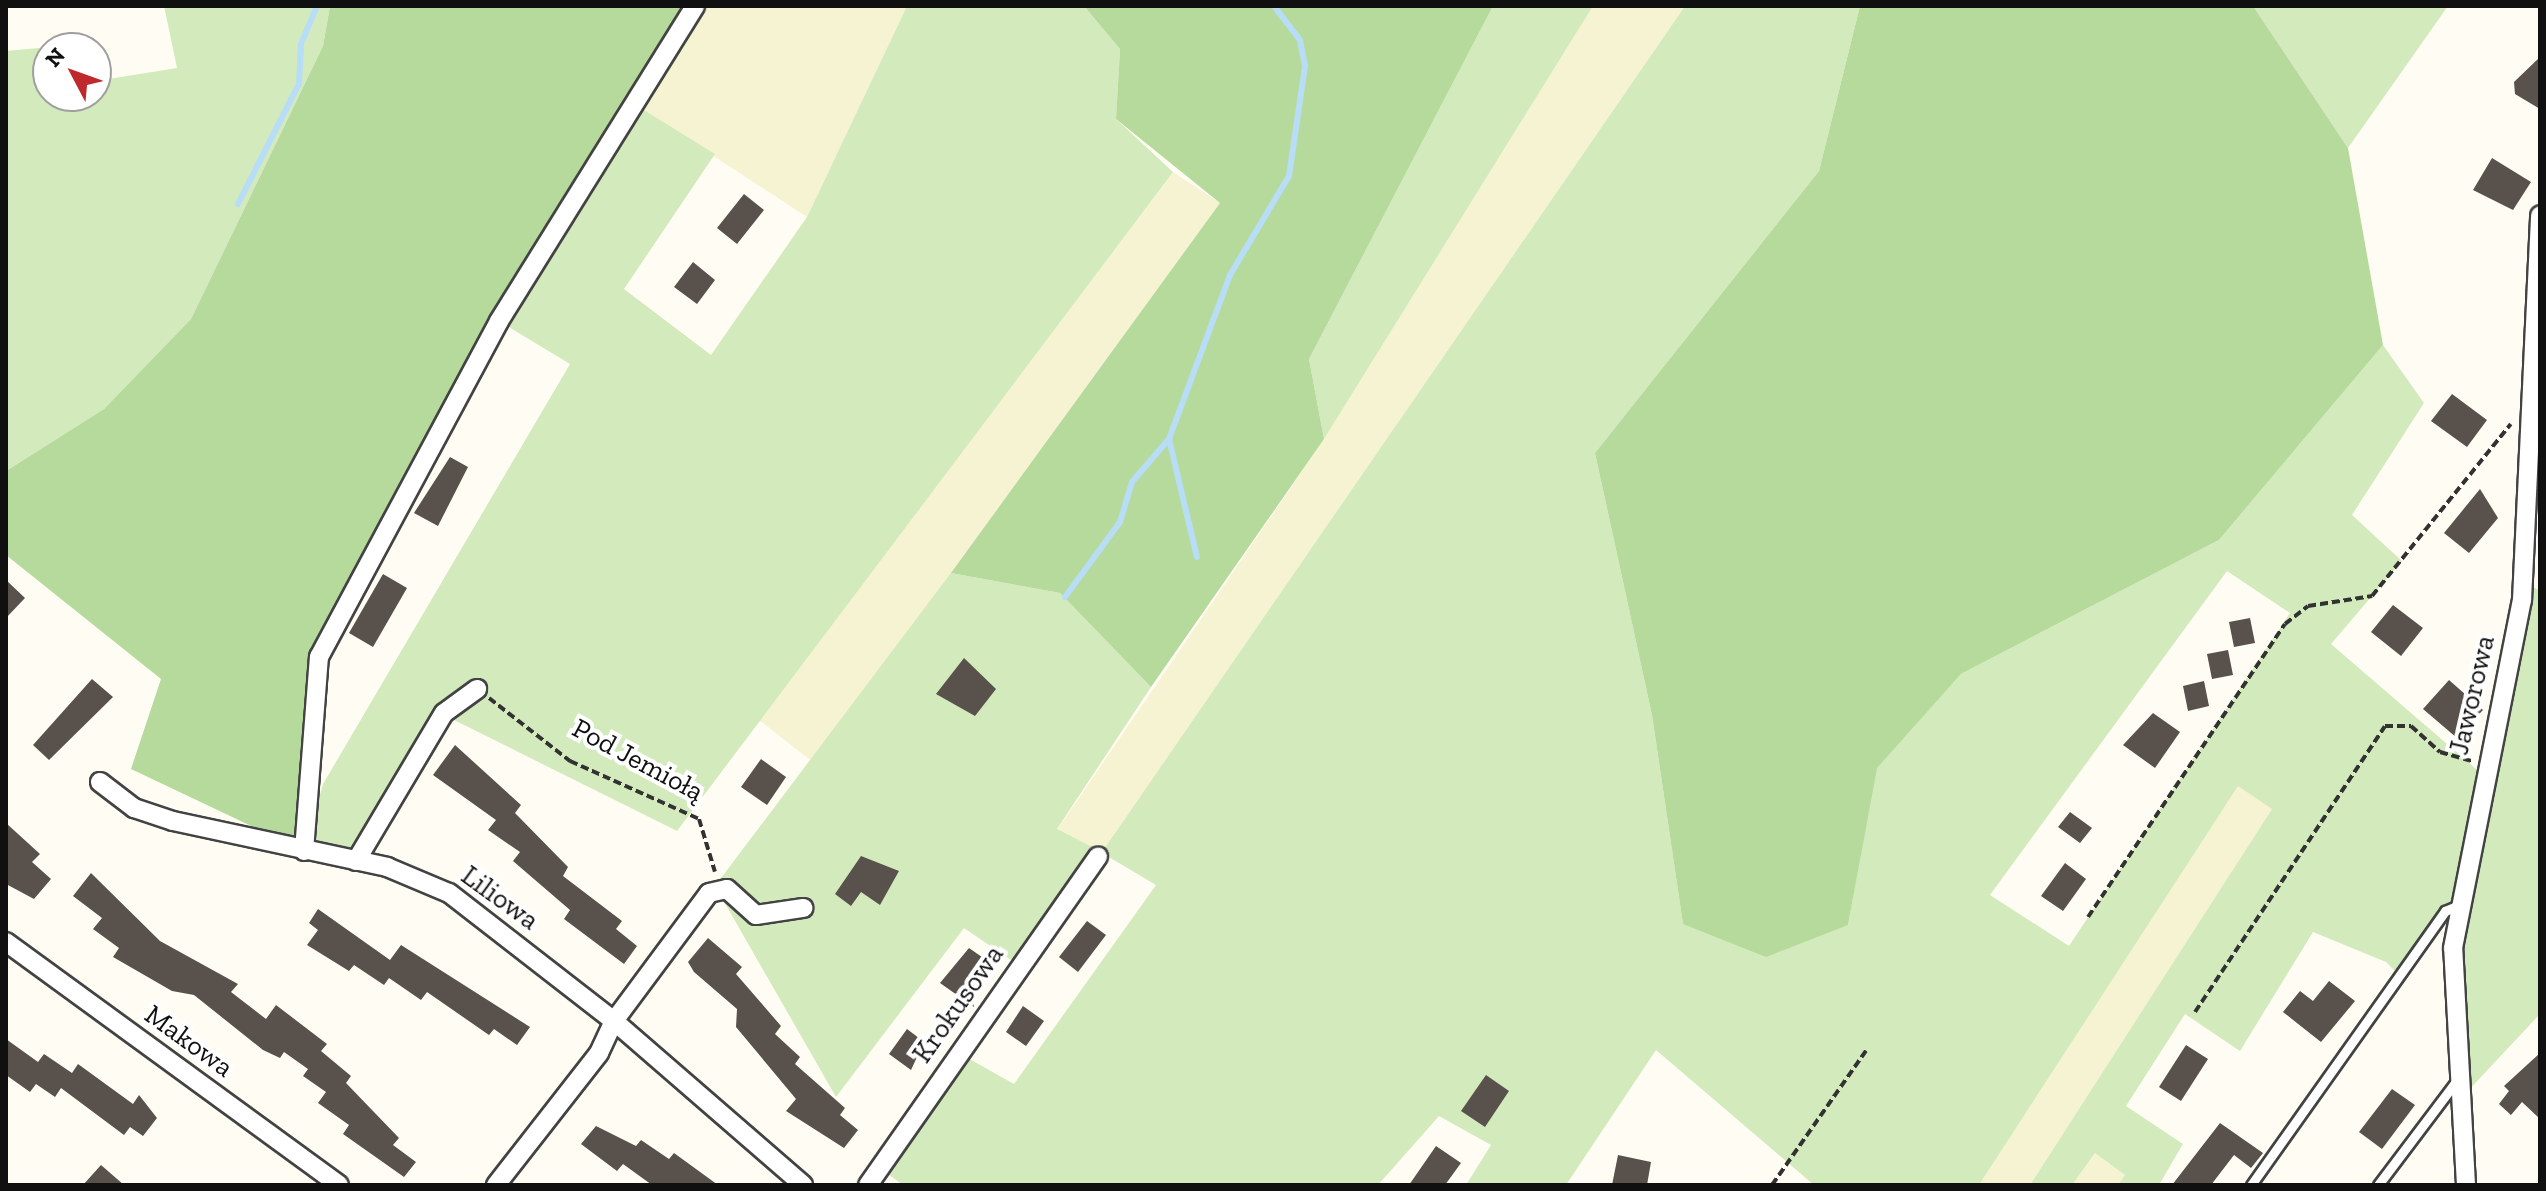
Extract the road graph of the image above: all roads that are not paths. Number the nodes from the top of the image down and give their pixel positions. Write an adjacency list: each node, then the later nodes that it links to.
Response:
1 (695, 6): 5 (street)
2 (2540, 215): 8 (street, Jaworowa)
3 (477, 689): 7 (street)
4 (100, 782): 5 (street, Liliowa)
5 (304, 851): 7 (street, Liliowa)
6 (1098, 857): 16 (street, Krokusowa)
7 (356, 861): 11 (street, Liliowa)
8 (2459, 905): 12 (street, Jaworowa); 17 (lane)
9 (803, 908): 11 (street)
10 (6, 942): 13 (street, Makowa)
11 (614, 1021): 14 (street); 15 (street, Liliowa)
12 (2463, 1072): 18 (lane); 19 (street, Jaworowa)
13 (339, 1185)
14 (496, 1185)
15 (803, 1185)
16 (868, 1185)
17 (2251, 1185)
18 (2378, 1185)
19 (2466, 1185)

